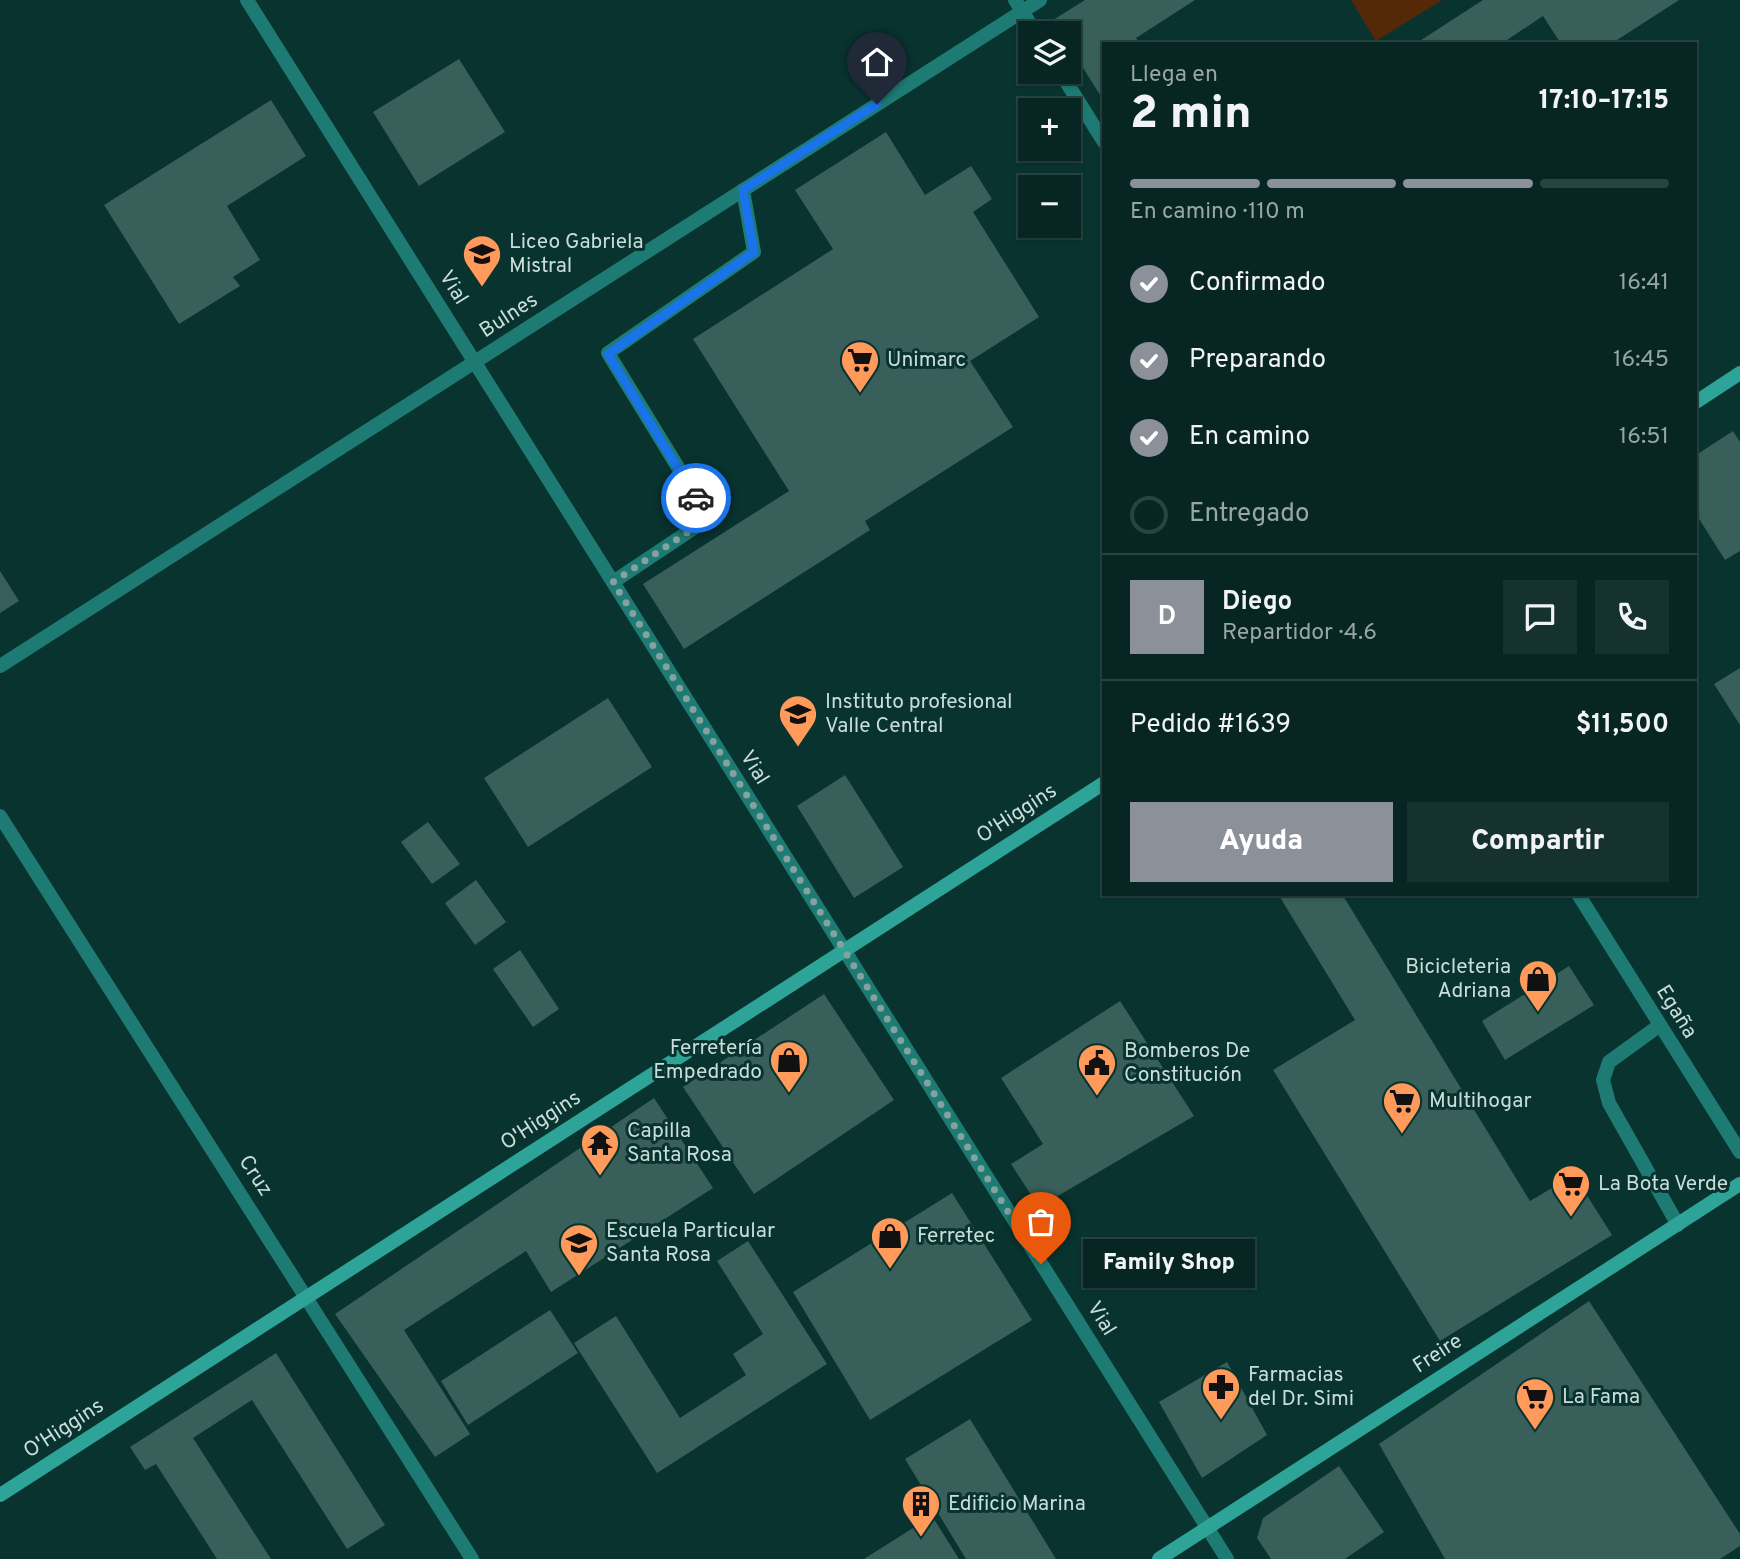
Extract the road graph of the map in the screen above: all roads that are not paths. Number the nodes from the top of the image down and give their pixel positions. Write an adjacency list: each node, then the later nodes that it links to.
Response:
1 (247, 0): 8 (street, Vial)
2 (1040, 0): 3 (street, Bulnes)
3 (1018, 6): 4 (street); 7 (street, Bulnes)
4 (1028, 21)
5 (1068, 84): 6 (street)
6 (1102, 139)
7 (743, 190): 8 (street, Bulnes); 11 (street)
8 (475, 362): 11 (street, Vial); 12 (street, Bulnes)
9 (1740, 373): 10 (main road)
10 (1697, 401)
11 (613, 582): 16 (street, Vial)
12 (0, 666)
13 (1102, 784): 16 (main road, O'Higgins)
14 (0, 816): 21 (street, Cruz)
15 (1579, 896): 17 (street, Egaña)
16 (844, 951): 21 (main road, O'Higgins); 23 (street, Vial)
17 (1660, 1025): 18 (street, Egaña); 20 (street)
18 (1740, 1152)
19 (1740, 1184): 20 (main road, Freire)
20 (1678, 1225): 23 (main road, Freire)
21 (307, 1297): 22 (main road, O'Higgins); 24 (street, Cruz)
22 (0, 1495)
23 (1208, 1528): 25 (main road, Freire); 26 (street, Vial)
24 (472, 1559)
25 (1159, 1559)
26 (1227, 1559)

